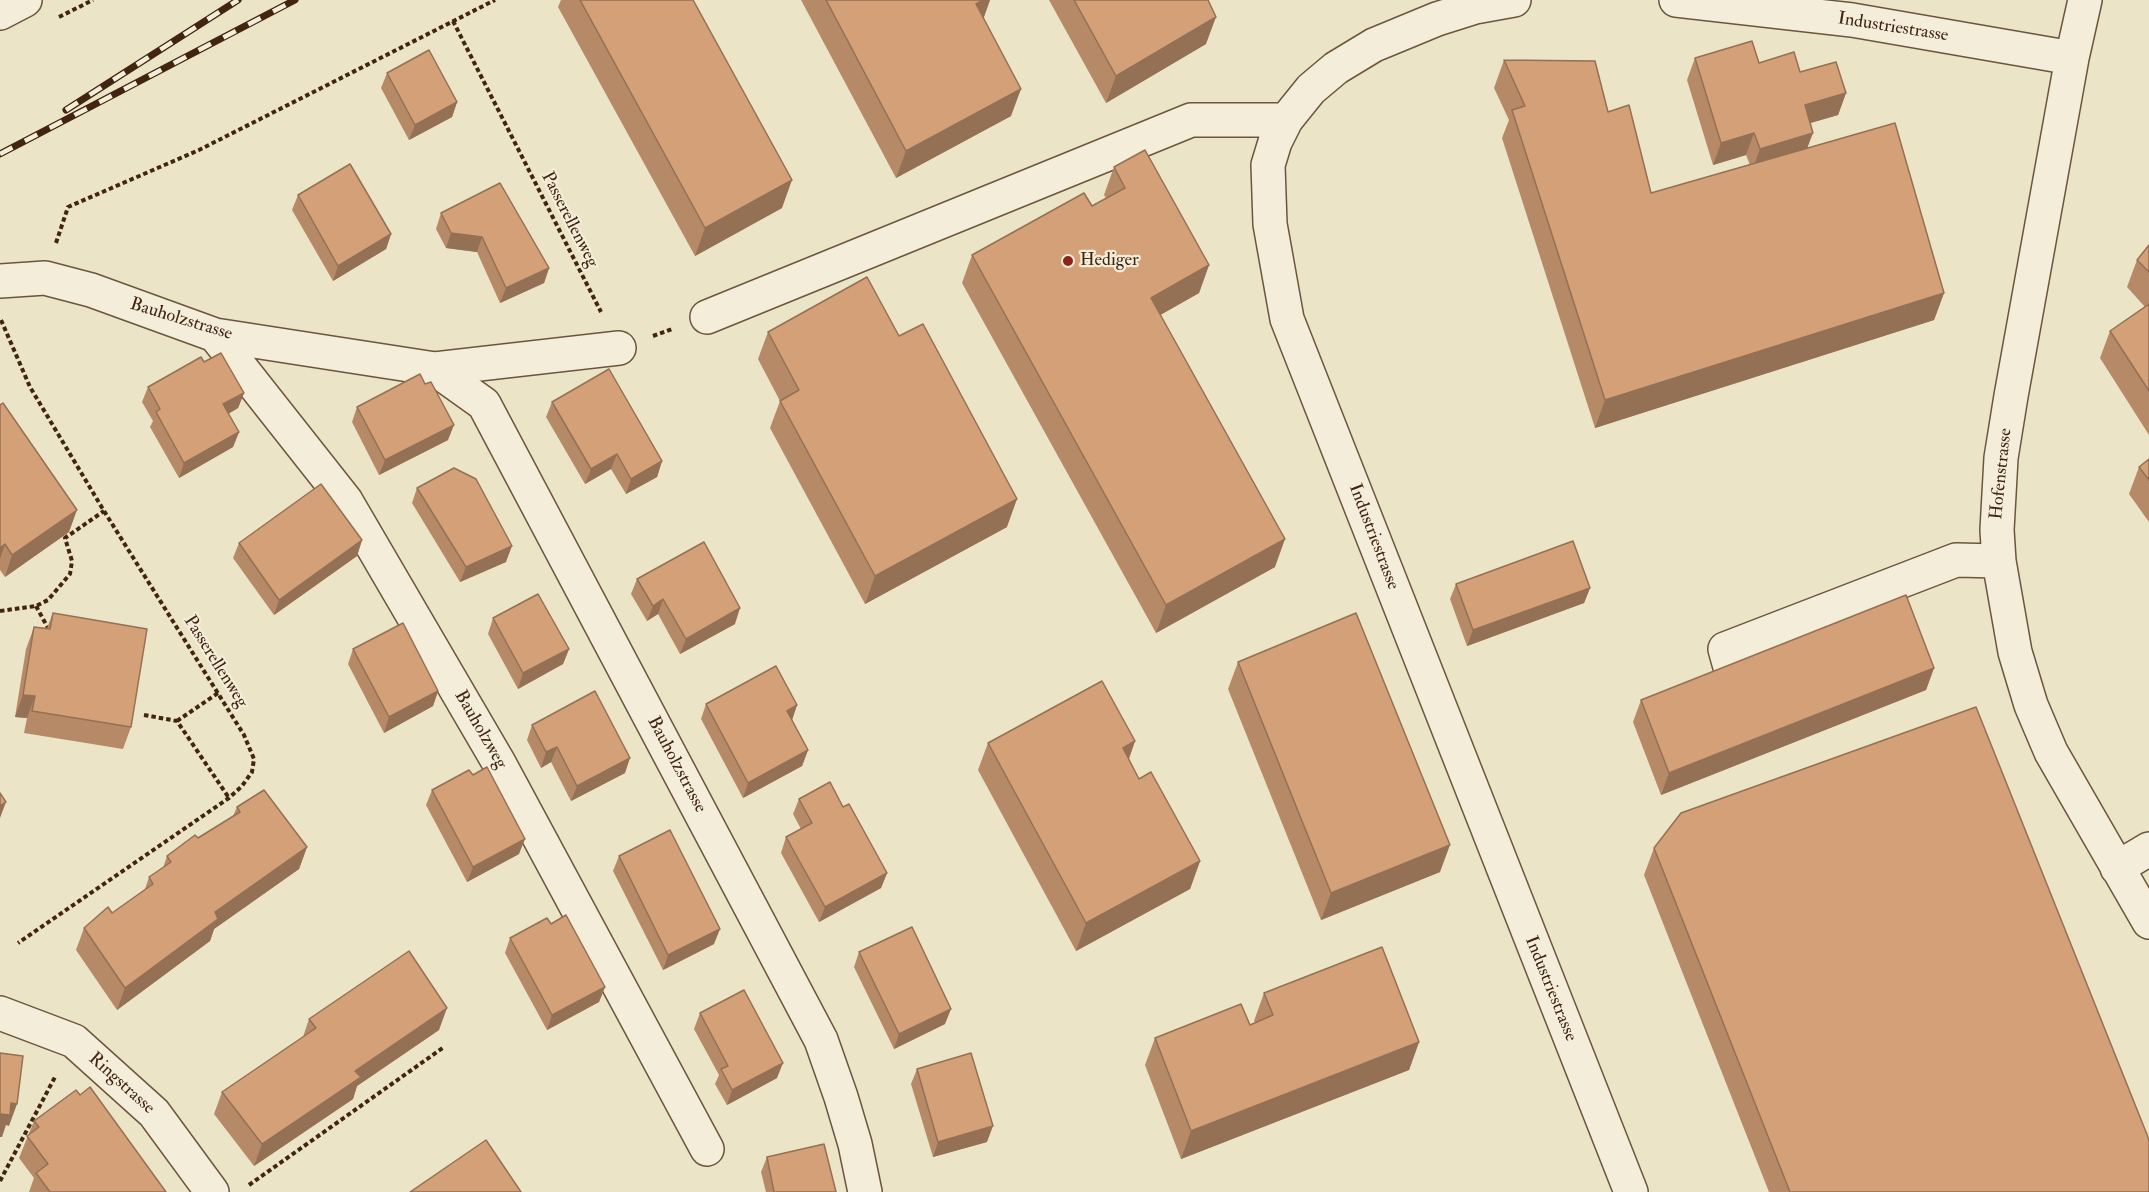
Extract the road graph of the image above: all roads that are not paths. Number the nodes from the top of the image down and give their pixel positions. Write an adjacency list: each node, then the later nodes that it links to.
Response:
1 (25, 0): 6 (street)
2 (1514, 0): 8 (street, Industriestrasse)
3 (1676, 0): 5 (street, Industriestrasse)
4 (2085, 0): 7 (street, Hofenstrasse)
5 (1743, 4): 7 (street, Industriestrasse)
6 (0, 13)
7 (2072, 58): 14 (street, Hofenstrasse)
8 (1280, 131): 10 (street); 23 (street, Industriestrasse)
9 (0, 281): 11 (street, Bauholzstrasse)
10 (706, 317)
11 (215, 335): 13 (street, Bauholzstrasse); 20 (street, Bauholzweg)
12 (619, 348): 13 (street, Bauholzstrasse)
13 (435, 369): 22 (street, Bauholzstrasse)
14 (1999, 561): 15 (street); 17 (street, Hofenstrasse)
15 (1730, 668)
16 (2149, 849): 17 (street)
17 (2118, 868): 18 (street, Hofenstrasse)
18 (2149, 922)
19 (0, 1013): 21 (street, Ringstrasse)
20 (707, 1149)
21 (212, 1192)
22 (865, 1192)
23 (1631, 1192)

